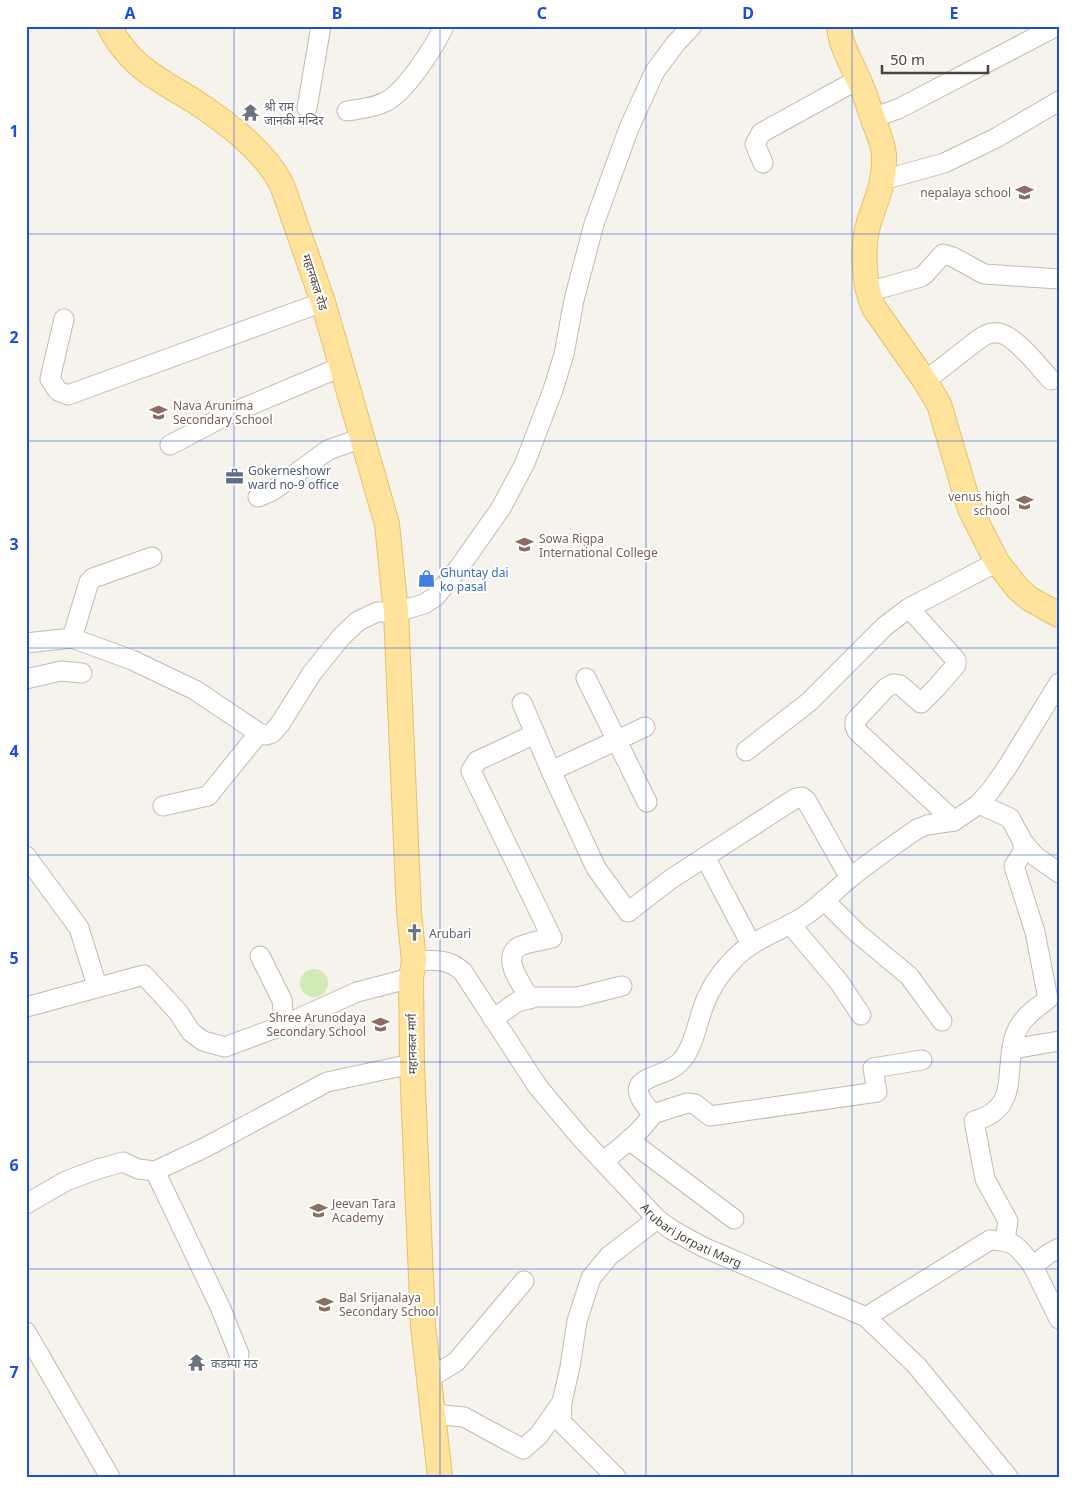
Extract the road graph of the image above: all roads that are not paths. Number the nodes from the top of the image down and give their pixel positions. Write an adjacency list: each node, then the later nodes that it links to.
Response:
1 (109, 26): 16 (main road, महानकल रोड)
2 (321, 26): 9 (street)
3 (444, 26): 10 (street)
4 (839, 26): 7 (main road)
5 (1056, 26): 11 (street)
6 (688, 28): 27 (street)
7 (858, 80): 11 (main road); 12 (street)
8 (1059, 101): 13 (street)
9 (307, 108)
10 (347, 112)
11 (872, 118): 13 (main road)
12 (763, 163)
13 (882, 180): 15 (main road)
14 (1059, 279): 15 (street)
15 (868, 292): 20 (main road)
16 (322, 302): 17 (street); 18 (main road, महानकल रोड)
17 (64, 319)
18 (341, 367): 21 (main road, महानकल रोड); 22 (street)
19 (1051, 380): 20 (street)
20 (925, 381): 25 (main road)
21 (362, 438): 23 (street); 27 (main road, महानकल रोड)
22 (170, 445)
23 (258, 497)
24 (152, 557): 29 (street)
25 (997, 562): 26 (street); 28 (main road)
26 (909, 608): 40 (street); 45 (street)
27 (396, 612): 37 (street); 55 (main road, महानकल मार्ग)
28 (1059, 615)
29 (72, 638): 30 (street); 37 (street)
30 (26, 643)
31 (82, 672): 33 (street)
32 (586, 678): 39 (street)
33 (26, 679)
34 (1059, 683): 43 (street)
35 (522, 703): 38 (street)
36 (645, 727): 39 (street)
37 (259, 733): 44 (street)
38 (535, 734): 41 (street); 58 (street)
39 (616, 740): 41 (street); 42 (street)
40 (746, 751)
41 (551, 771): 48 (street)
42 (646, 802)
43 (979, 804): 45 (street); 46 (street)
44 (163, 806)
45 (954, 821): 50 (street)
46 (1023, 842): 49 (street); 65 (street)
47 (26, 856): 56 (street)
48 (705, 857): 50 (street); 53 (street)
49 (1059, 873)
50 (850, 878): 51 (street)
51 (824, 900): 52 (street); 62 (street)
52 (790, 924): 53 (street); 60 (street)
53 (751, 944): 68 (street)
54 (260, 956): 63 (street)
55 (412, 970): 61 (street, Arubari Jorpati Marg); 63 (street, Arubari Jorpati Marg); 67 (main road, महानकल मार्ग)
56 (98, 986): 59 (street); 63 (street, Arubari Jorpati Marg)
57 (622, 986): 58 (street)
58 (530, 999): 61 (street)
59 (26, 1007)
60 (861, 1015)
61 (492, 1019): 70 (street, Arubari Jorpati Marg)
62 (942, 1021)
63 (284, 1026)
64 (1059, 1041): 65 (street)
65 (1013, 1049): 75 (street)
66 (922, 1060): 68 (street)
67 (412, 1065): 71 (street); 83 (main road, महानकल मार्ग)
68 (652, 1114): 69 (street)
69 (629, 1140): 70 (street); 73 (street)
70 (604, 1161): 74 (street, Arubari Jorpati Marg)
71 (156, 1171): 72 (street); 82 (street)
72 (26, 1204)
73 (734, 1219)
74 (657, 1220): 79 (street, Arubari Jorpati Marg); 84 (street)
75 (1005, 1240): 77 (street); 79 (street)
76 (1059, 1248): 77 (street)
77 (1033, 1266): 80 (street)
78 (524, 1281): 83 (street)
79 (866, 1317): 89 (street, Arubari Jorpati Marg)
80 (1059, 1319)
81 (26, 1332): 86 (street)
82 (238, 1354)
83 (428, 1378): 85 (main road, महानकल मार्ग)
84 (562, 1402): 85 (street); 88 (street)
85 (432, 1414): 87 (main road, महानकल मार्ग)
86 (110, 1477)
87 (440, 1477)
88 (616, 1477)
89 (1008, 1477)

